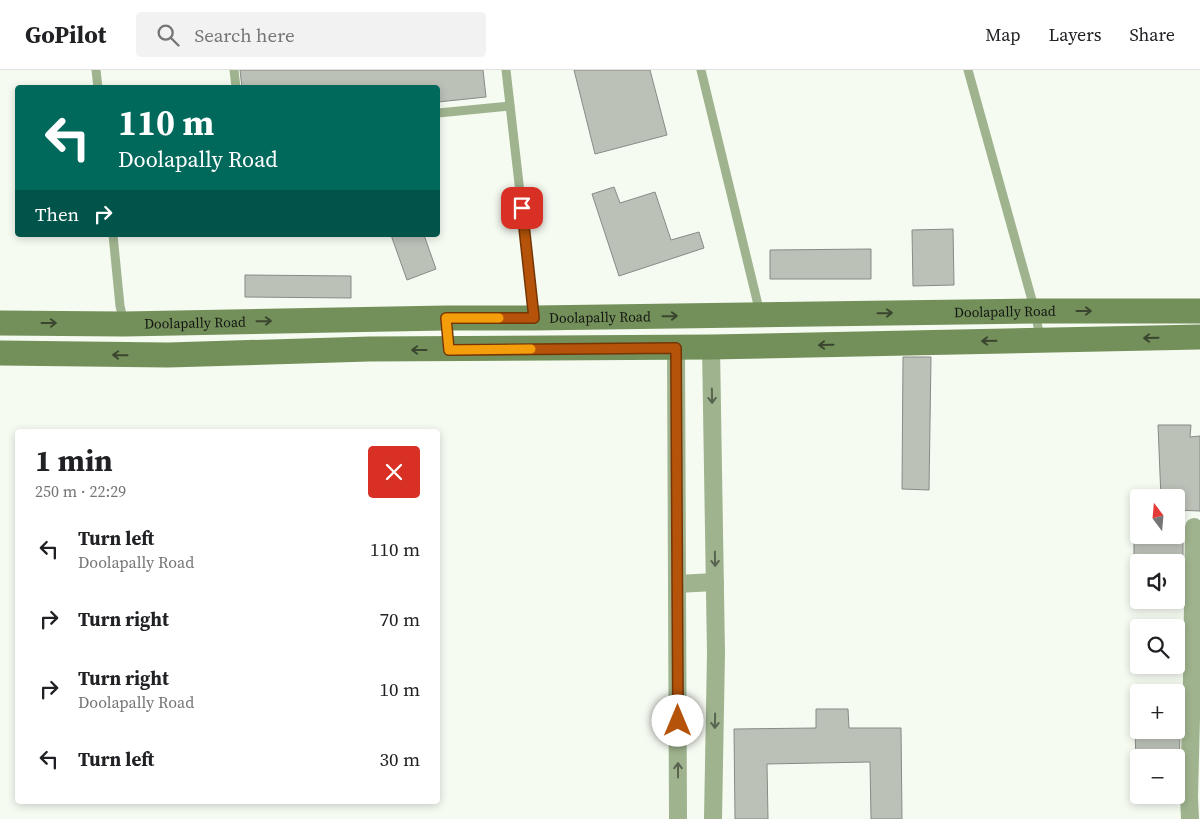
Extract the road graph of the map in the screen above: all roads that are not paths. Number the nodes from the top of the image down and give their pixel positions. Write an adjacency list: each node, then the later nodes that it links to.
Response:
1 (96, 70): 6 (lane)
2 (234, 70): 7 (lane)
3 (506, 70): 8 (lane)
4 (701, 70): 13 (lane)
5 (968, 70): 11 (lane)
6 (98, 85)
7 (236, 85)
8 (510, 106): 9 (lane); 15 (lane)
9 (440, 113)
10 (113, 237): 17 (lane)
11 (1035, 311): 12 (main road, Doolapally Road, one-way to 12); 13 (main road, Doolapally Road, one-way to 11); 19 (lane)
12 (1200, 311)
13 (760, 314): 15 (main road, Doolapally Road, one-way to 13)
14 (446, 318): 15 (main road, Doolapally Road); 17 (main road, Doolapally Road, one-way to 14); 22 (main road)
15 (534, 318)
16 (0, 323): 17 (main road, Doolapally Road, one-way to 17)
17 (124, 324)
18 (1200, 337): 19 (main road, one-way to 19)
19 (1041, 340): 21 (main road, one-way to 21)
20 (676, 348): 21 (main road); 22 (main road); 26 (street)
21 (711, 348): 25 (street, one-way to 25)
22 (449, 350): 23 (main road, one-way to 23)
23 (0, 353)
24 (1194, 527): 27 (street)
25 (715, 582): 26 (street); 30 (street, one-way to 30)
26 (677, 584): 29 (street, one-way to 26)
27 (1196, 677): 28 (street)
28 (1194, 797): 31 (street)
29 (678, 819)
30 (713, 819)
31 (1190, 819)

